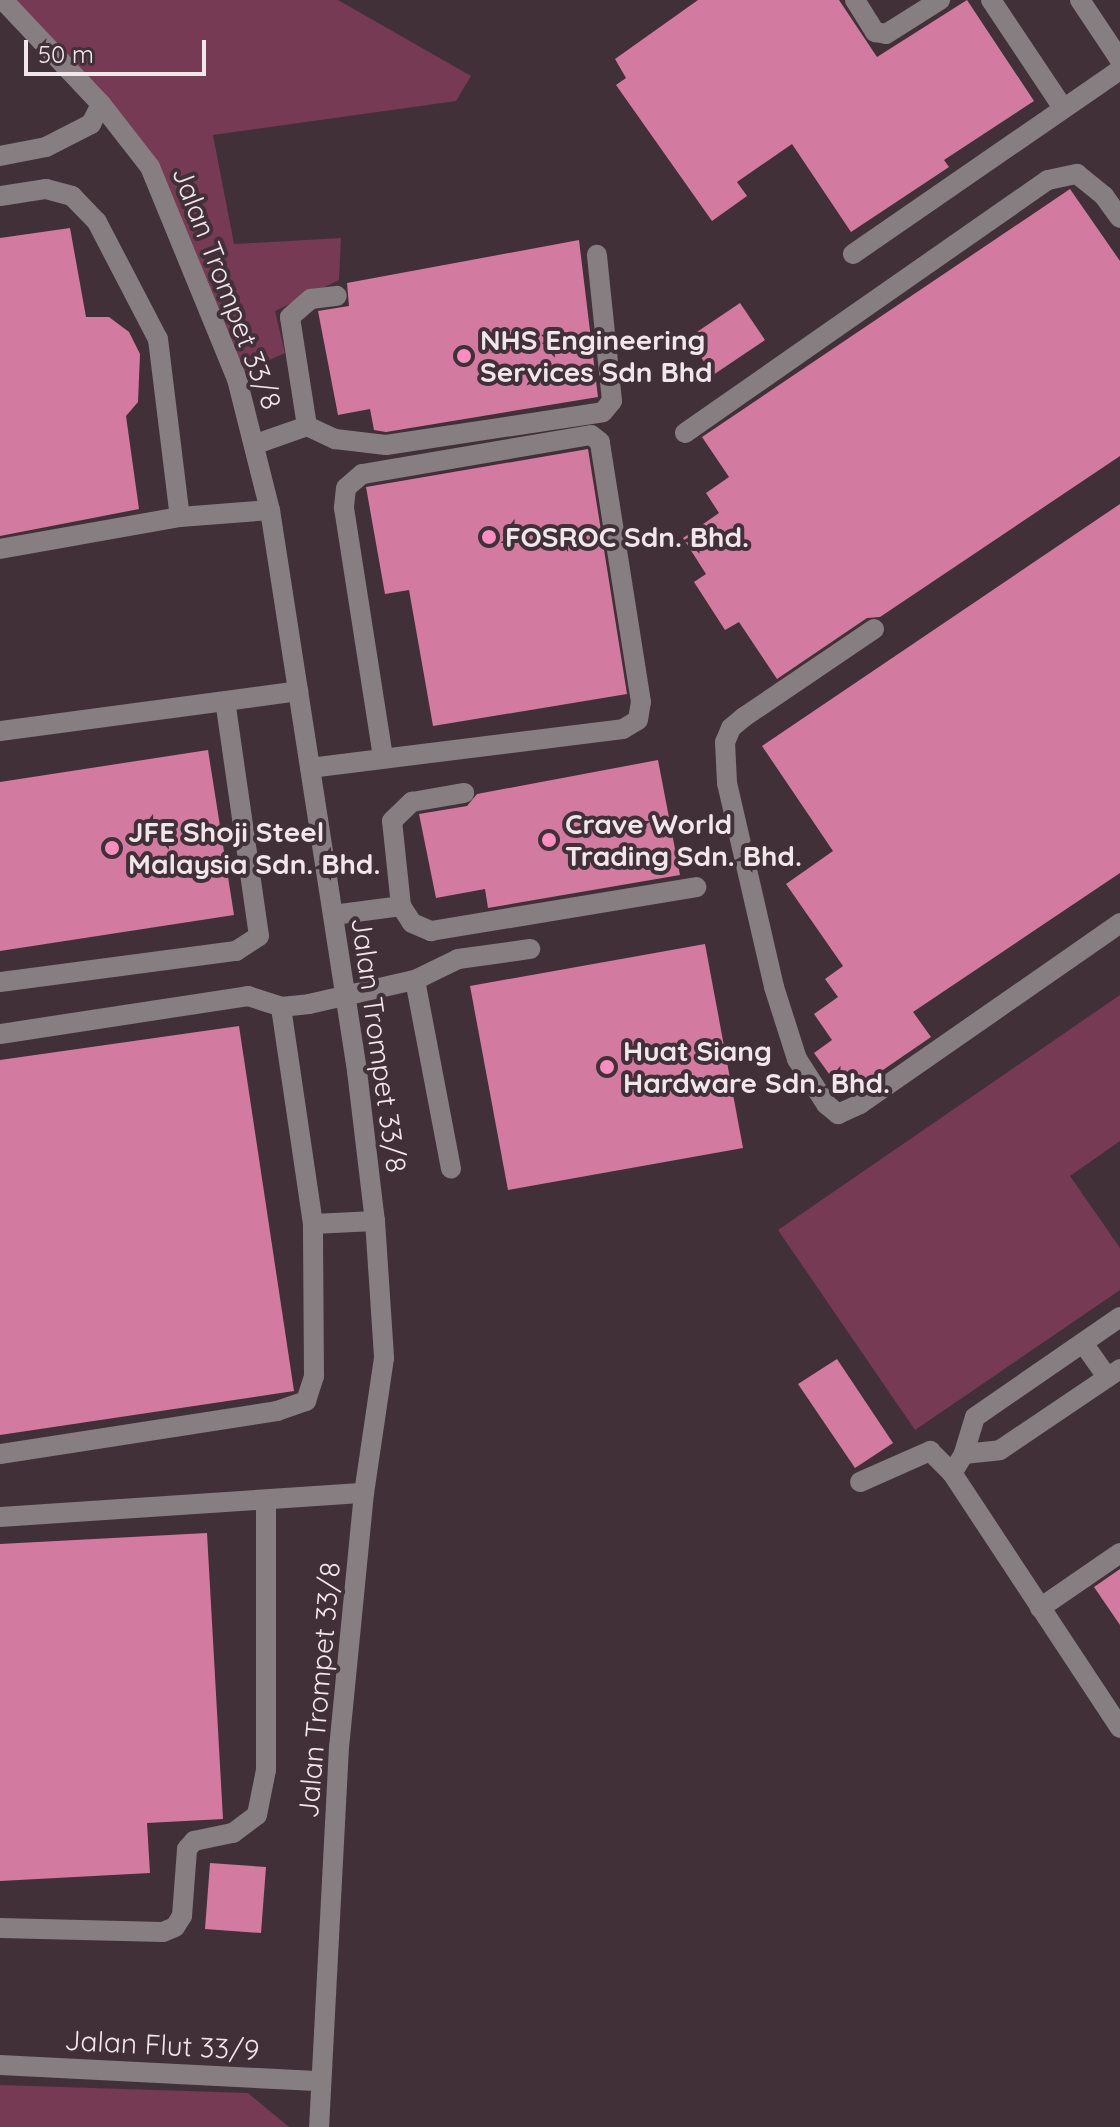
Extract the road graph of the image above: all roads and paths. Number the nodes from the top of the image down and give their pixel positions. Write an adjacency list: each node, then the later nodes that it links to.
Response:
1 (3, 0): 8 (street, Jalan Trompet 33/8)
2 (855, 0): 3 (street)
3 (940, 0)
4 (991, 0): 9 (street)
5 (1080, 0): 6 (street)
6 (1120, 60)
7 (1120, 70): 9 (street)
8 (101, 104): 10 (street); 18 (street, Jalan Trompet 33/8)
9 (1063, 108): 13 (street)
10 (0, 156)
11 (0, 196): 20 (street)
12 (1120, 218): 17 (street)
13 (853, 254)
14 (597, 255): 16 (street)
15 (337, 296): 16 (street)
16 (307, 426): 18 (street)
17 (685, 433)
18 (256, 444): 19 (street, Jalan Trompet 33/8)
19 (270, 510): 20 (street); 23 (street, Jalan Trompet 33/8)
20 (180, 517): 21 (street)
21 (0, 549)
22 (874, 629): 32 (street)
23 (298, 691): 24 (street); 27 (street, Jalan Trompet 33/8)
24 (225, 701): 25 (street); 35 (street)
25 (0, 731)
26 (383, 758): 26 (street); 27 (street)
27 (310, 768): 31 (street, Jalan Trompet 33/8)
28 (464, 793): 30 (street)
29 (696, 887): 30 (street)
30 (401, 906): 31 (street)
31 (333, 915): 36 (street, Jalan Trompet 33/8)
32 (1120, 923)
33 (530, 949): 34 (street)
34 (415, 980): 36 (street); 39 (street)
35 (0, 982)
36 (345, 999): 37 (street); 40 (street, Jalan Trompet 33/8)
37 (281, 1007): 38 (street); 41 (street)
38 (0, 1034)
39 (451, 1169)
40 (375, 1221): 41 (street); 49 (street, Jalan Trompet 33/8)
41 (313, 1224): 45 (street)
42 (1120, 1317): 43 (street)
43 (1083, 1343): 44 (street); 46 (street)
44 (1114, 1373): 46 (street)
45 (0, 1454)
46 (964, 1454): 47 (street)
47 (952, 1473): 48 (street); 53 (street)
48 (860, 1482)
49 (364, 1493): 50 (street); 57 (street, Jalan Trompet 33/8)
50 (266, 1500): 51 (street); 55 (street)
51 (0, 1517)
52 (1120, 1553): 53 (street)
53 (1040, 1608): 54 (street)
54 (1120, 1728)
55 (0, 1928)
56 (0, 2065): 57 (street, Jalan Flut 33/9)
57 (321, 2081): 58 (street, Jalan Trompet 33/8)
58 (319, 2127)

